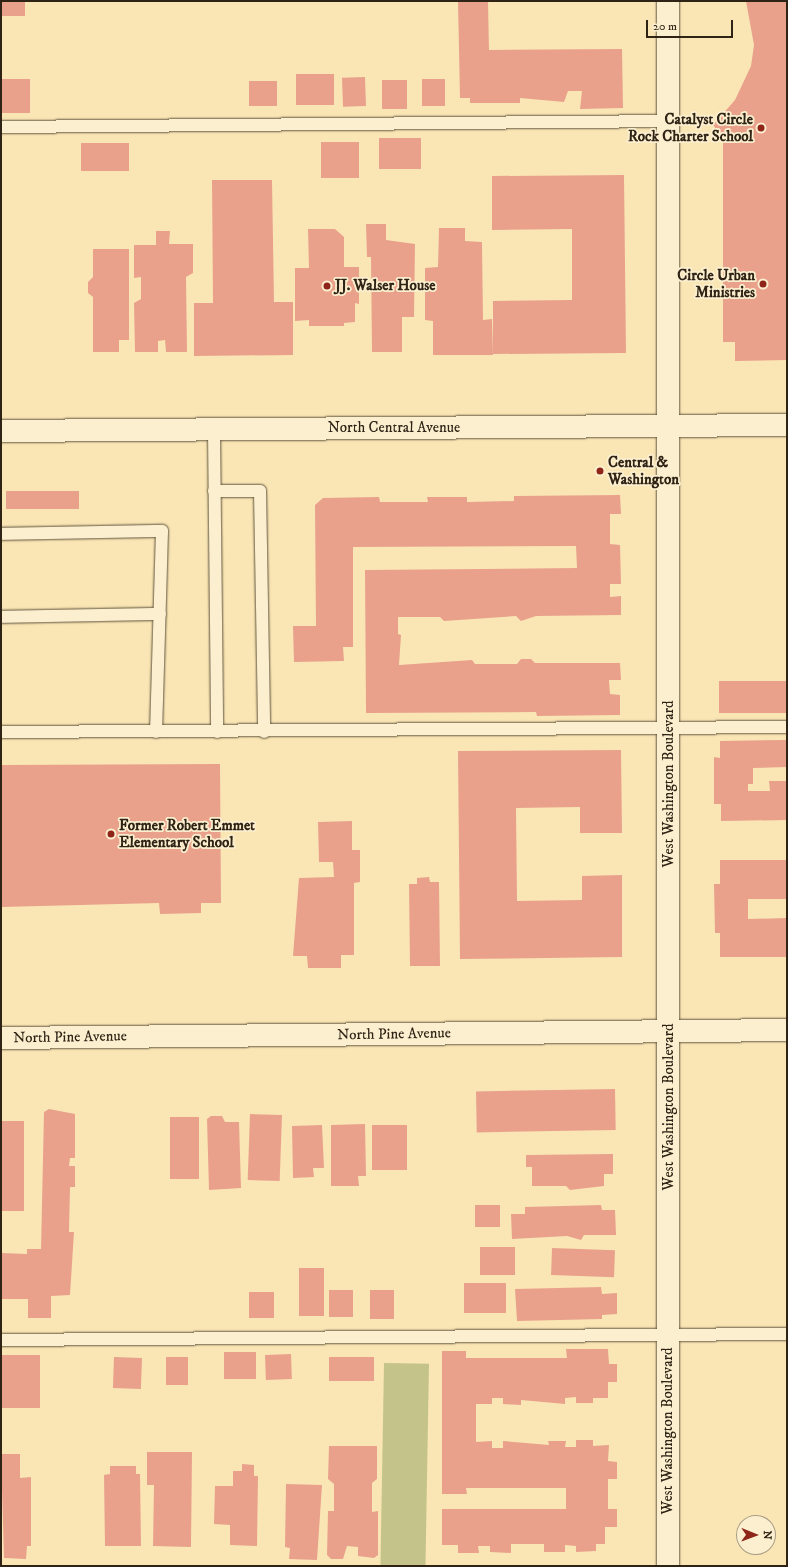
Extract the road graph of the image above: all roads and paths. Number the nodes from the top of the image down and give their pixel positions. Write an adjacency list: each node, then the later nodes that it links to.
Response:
1 (668, 1): 2 (street, West Washington Boulevard)
2 (669, 121): 3 (lane); 5 (street, West Washington Boulevard)
3 (1, 127)
4 (787, 425): 5 (street, North Central Avenue)
5 (669, 426): 6 (street, North Central Avenue); 13 (street, West Washington Boulevard)
6 (214, 430): 7 (street, North Central Avenue); 8 (lane)
7 (1, 431)
8 (214, 491): 16 (lane); 17 (lane)
9 (1, 534): 10 (lane)
10 (160, 614): 11 (lane); 15 (lane)
11 (1, 617)
12 (787, 727): 13 (lane)
13 (669, 728): 17 (lane); 19 (street, West Washington Boulevard)
14 (1, 732): 15 (lane)
15 (156, 732): 16 (lane)
16 (217, 732): 17 (lane)
17 (264, 732)
18 (787, 1030): 19 (street, North Pine Avenue)
19 (669, 1031): 20 (street, North Pine Avenue); 22 (street, West Washington Boulevard)
20 (1, 1038)
21 (787, 1334): 22 (lane)
22 (668, 1335): 23 (lane); 24 (street, West Washington Boulevard)
23 (1, 1340)
24 (668, 1566)

